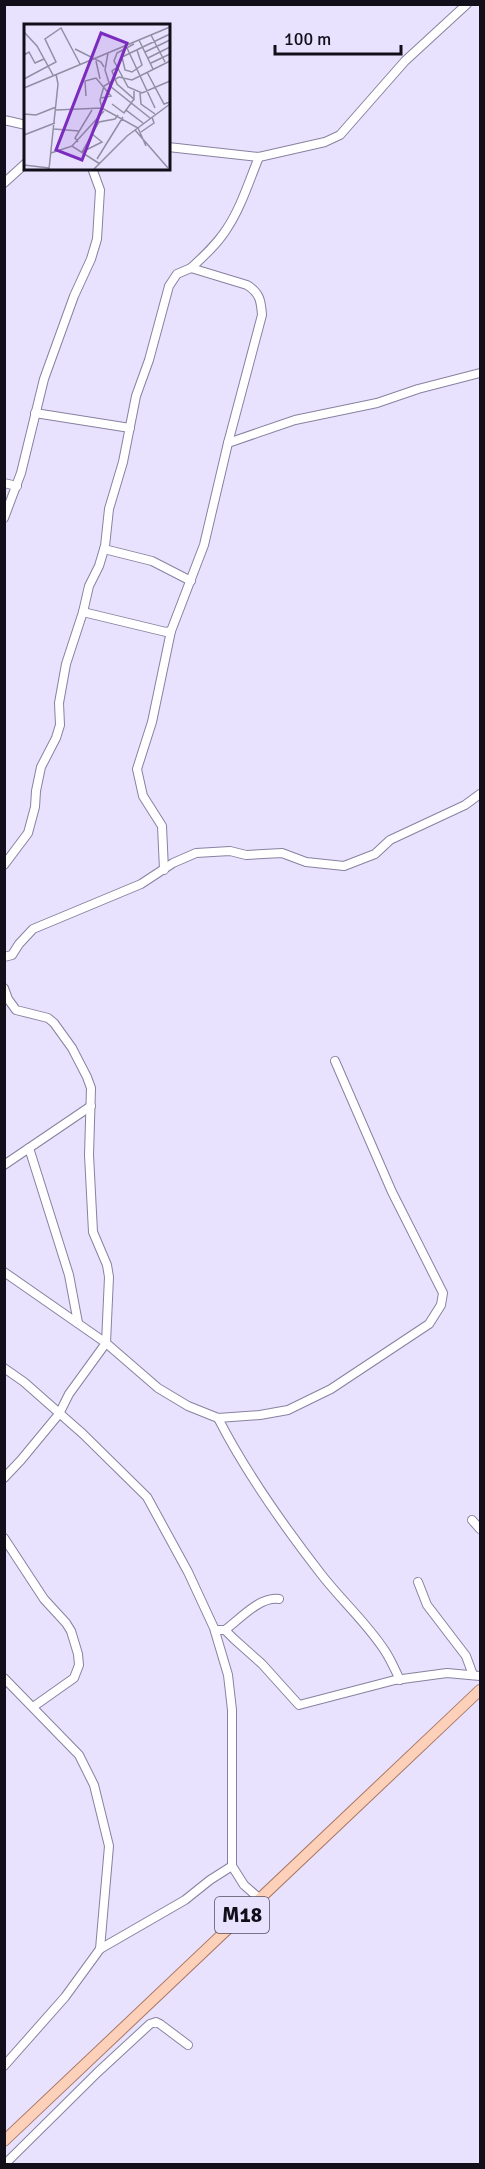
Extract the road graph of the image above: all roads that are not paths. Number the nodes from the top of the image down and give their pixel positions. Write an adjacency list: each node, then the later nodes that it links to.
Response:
1 (467, 4): 5 (street)
2 (4, 120): 3 (street)
3 (24, 124)
4 (170, 147): 5 (street)
5 (258, 157): 9 (street)
6 (24, 165): 8 (street)
7 (93, 170): 11 (street)
8 (4, 183)
9 (191, 268): 12 (street); 13 (street)
10 (480, 373): 13 (street)
11 (35, 413): 12 (street); 15 (street)
12 (130, 428): 17 (street)
13 (228, 443): 18 (street)
14 (4, 483): 15 (street)
15 (16, 486): 16 (street)
16 (4, 518)
17 (104, 549): 18 (street); 19 (street)
18 (191, 581): 20 (street)
19 (83, 612): 20 (street); 22 (street)
20 (171, 630): 23 (street)
21 (480, 794): 23 (street)
22 (4, 865)
23 (164, 870): 24 (street)
24 (4, 957)
25 (4, 988): 27 (street)
26 (335, 1061): 35 (street)
27 (91, 1106): 28 (street); 32 (street)
28 (29, 1148): 29 (street); 31 (street)
29 (4, 1165)
30 (4, 1272): 31 (street)
31 (78, 1323): 32 (street)
32 (106, 1343): 34 (street); 35 (street)
33 (4, 1368): 34 (street)
34 (58, 1414): 36 (street); 42 (street)
35 (218, 1418): 46 (street)
36 (4, 1478)
37 (472, 1520): 38 (street)
38 (480, 1529)
39 (4, 1538): 48 (street)
40 (418, 1582): 44 (street)
41 (279, 1599): 43 (street)
42 (215, 1630): 43 (street); 49 (street)
43 (225, 1630): 46 (street)
44 (477, 1675): 46 (street)
45 (4, 1678): 48 (street)
46 (400, 1680)
47 (480, 1690): 50 (main road, M18)
48 (33, 1707): 51 (street)
49 (232, 1866): 50 (street); 51 (street)
50 (260, 1899): 54 (main road, M18)
51 (100, 1949): 53 (street)
52 (188, 2045): 55 (street)
53 (4, 2066)
54 (5, 2140): 55 (street)
55 (18, 2152): 56 (street)
56 (5, 2164)

